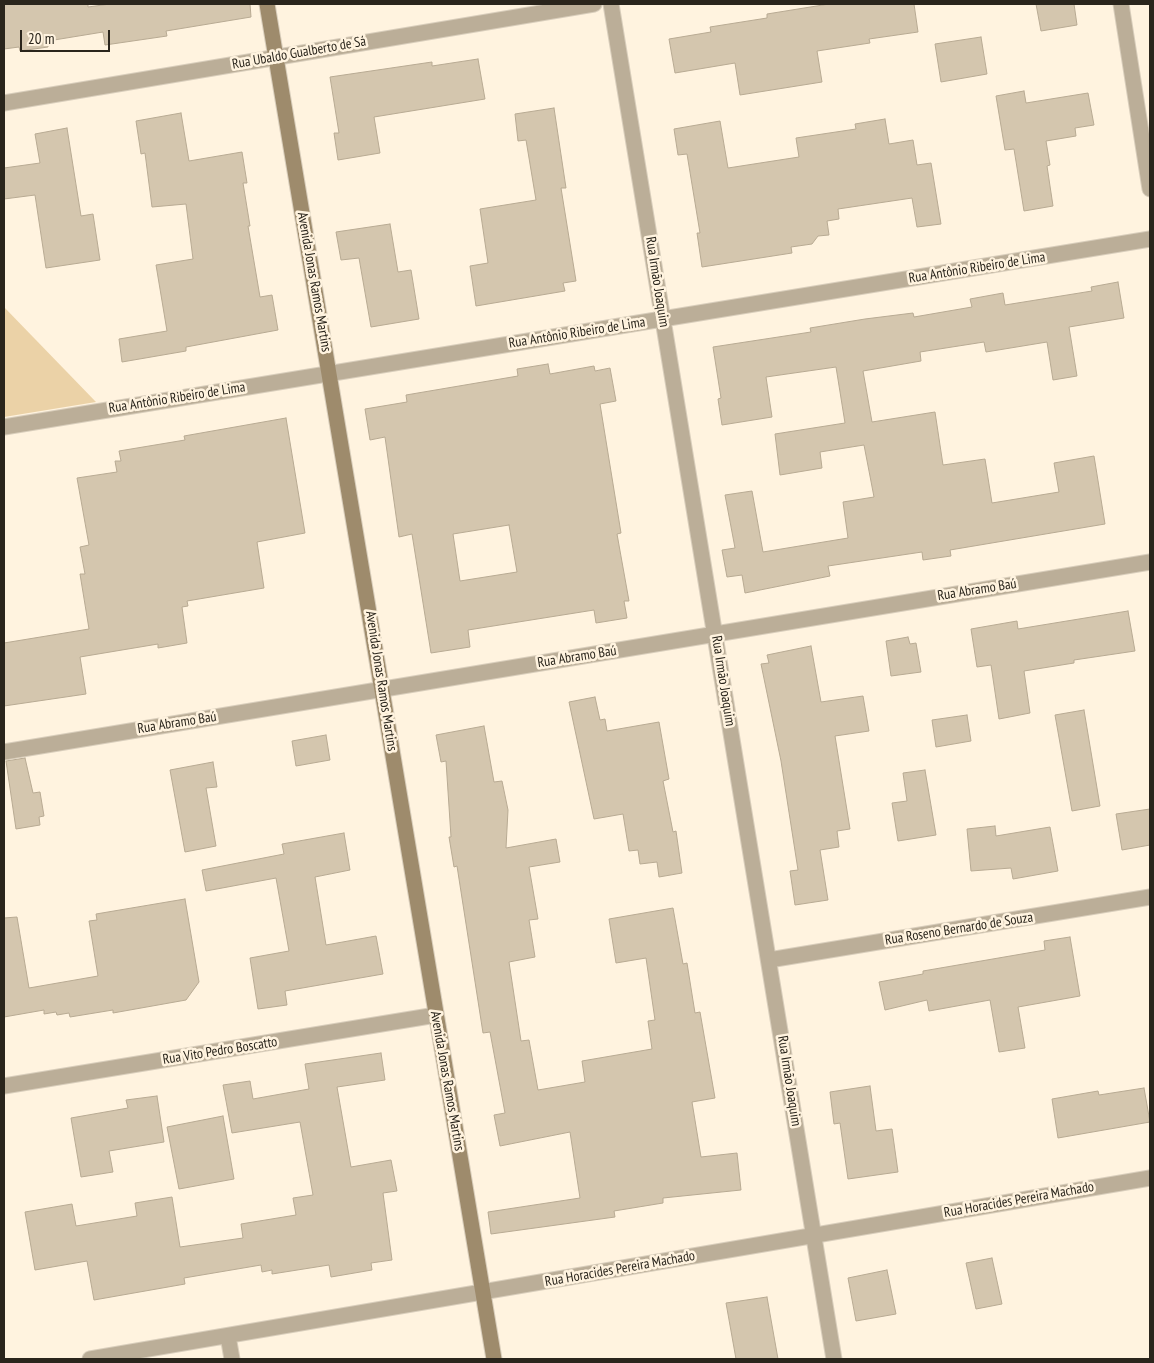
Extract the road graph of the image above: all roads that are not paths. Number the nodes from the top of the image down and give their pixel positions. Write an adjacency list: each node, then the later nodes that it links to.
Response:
1 (267, 4): 5 (main road, Avenida Jonas Ramos Martins)
2 (594, 4): 5 (street, Rua Ubaldo Gualberto de Sá)
3 (611, 4): 9 (street, Rua Irmão Joaquim)
4 (1121, 4): 7 (street)
5 (276, 57): 6 (street, Rua Ubaldo Gualberto de Sá); 10 (main road, Avenida Jonas Ramos Martins)
6 (4, 103)
7 (1150, 189)
8 (1150, 239): 9 (street, Rua Antônio Ribeiro de Lima)
9 (663, 319): 10 (street, Rua Antônio Ribeiro de Lima); 13 (street, Rua Irmão Joaquim)
10 (329, 374): 11 (street, Rua Antônio Ribeiro de Lima); 14 (main road, Avenida Jonas Ramos Martins)
11 (4, 427)
12 (1150, 562): 13 (street, Rua Abramo Baú)
13 (715, 634): 14 (street, Rua Abramo Baú); 17 (street, Rua Irmão Joaquim)
14 (382, 689): 15 (street, Rua Abramo Baú); 18 (main road, Avenida Jonas Ramos Martins)
15 (4, 752)
16 (1150, 897): 17 (street, Rua Roseno Bernardo de Souza)
17 (769, 960): 21 (street, Rua Irmão Joaquim)
18 (436, 1015): 19 (street, Rua Vito Pedro Boscatto); 22 (main road, Avenida Jonas Ramos Martins)
19 (4, 1086)
20 (1150, 1178): 21 (street, Rua Horacides Pereira Machado)
21 (814, 1236): 22 (street, Rua Horacides Pereira Machado); 27 (street, Rua Irmão Joaquim)
22 (483, 1292): 23 (street, Rua Horacides Pereira Machado); 26 (main road, Avenida Jonas Ramos Martins)
23 (228, 1336): 24 (street, Rua Horacides Pereira Machado); 25 (street)
24 (90, 1359)
25 (232, 1359)
26 (494, 1359)
27 (834, 1359)

